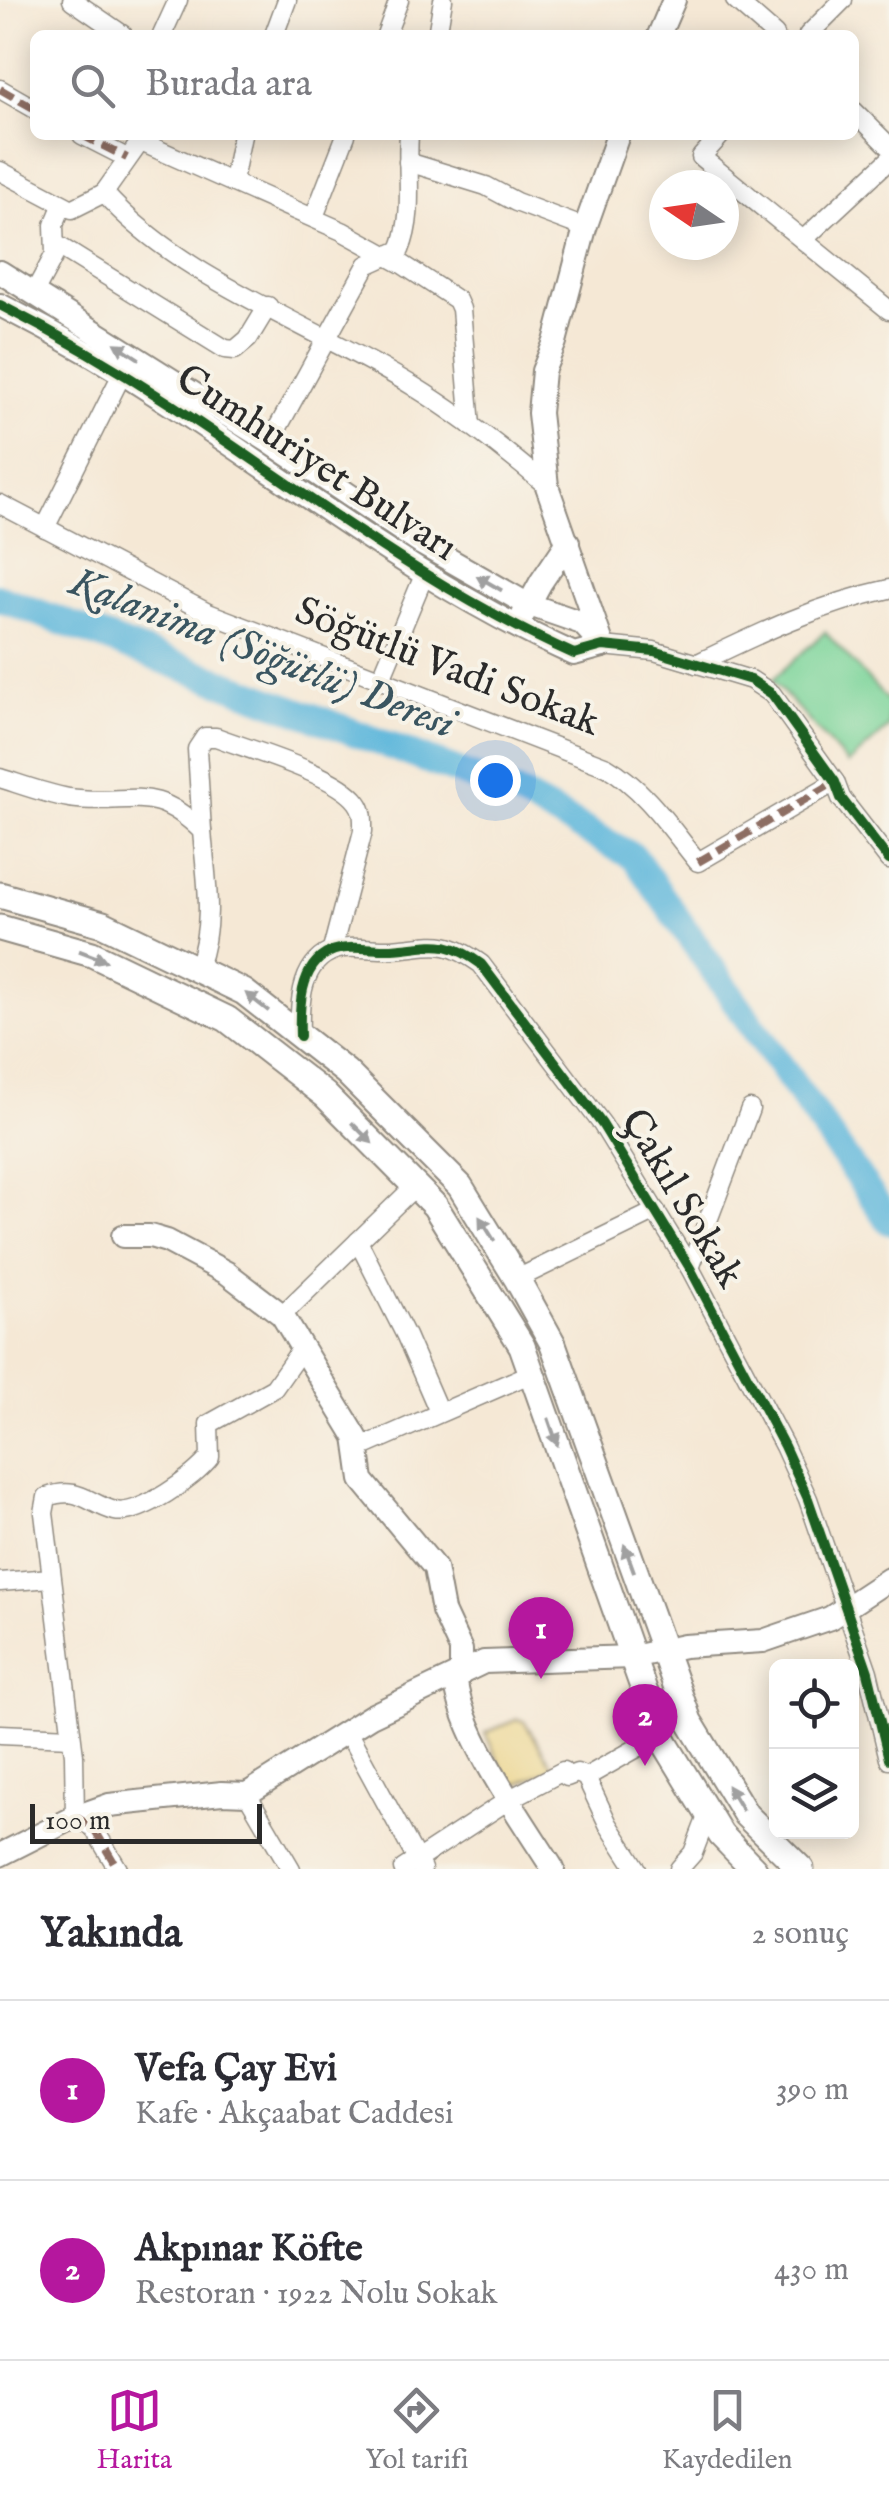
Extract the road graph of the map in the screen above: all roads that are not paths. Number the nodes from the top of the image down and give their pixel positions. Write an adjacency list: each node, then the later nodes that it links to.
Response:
1 (72, 0): 9 (street)
2 (178, 0): 10 (street)
3 (287, 0): 11 (street)
4 (399, 0): 12 (street)
5 (444, 0): 13 (street)
6 (735, 0): 15 (street)
7 (844, 0): 16 (street)
8 (672, 1): 14 (street)
9 (117, 30)
10 (164, 30)
11 (276, 30)
12 (388, 30)
13 (438, 30)
14 (661, 30)
15 (769, 30)
16 (813, 30)
17 (0, 89): 18 (street)
18 (30, 106)
19 (859, 116): 28 (street)
20 (92, 140): 29 (street)
21 (142, 140): 29 (street)
22 (145, 140): 33 (street)
23 (241, 140): 33 (street)
24 (344, 140): 36 (street)
25 (410, 140): 31 (street)
26 (616, 140): 37 (street)
27 (717, 140): 38 (street)
28 (889, 146)
29 (127, 158): 34 (street)
30 (889, 160): 38 (street)
31 (408, 162): 37 (street); 40 (street)
32 (0, 171): 35 (street)
33 (233, 182): 36 (street)
34 (104, 193): 35 (street); 44 (street)
35 (62, 206): 39 (street)
36 (314, 217): 40 (street)
37 (585, 228): 50 (street)
38 (803, 240): 45 (street)
39 (56, 245): 42 (street); 44 (street)
40 (388, 257): 46 (street); 48 (street)
41 (0, 272): 42 (street, Cumhuriyet Bulvarı)
42 (34, 293): 49 (street, Cumhuriyet Bulvarı, one-way to 42)
43 (0, 304): 47 (street, Cumhuriyet Bulvarı)
44 (268, 306): 46 (street)
45 (889, 310)
46 (326, 338): 48 (street); 49 (street)
47 (122, 374): 52 (street); 54 (street, Cumhuriyet Bulvarı)
48 (470, 426): 50 (street)
49 (270, 442): 56 (street, Cumhuriyet Bulvarı, one-way to 49)
50 (547, 486): 53 (street)
51 (0, 504): 52 (street, Söğütlü Vadi Sokak)
52 (45, 528): 60 (street, Söğütlü Vadi Sokak)
53 (568, 542): 56 (street); 58 (street)
54 (425, 573): 57 (street, Cumhuriyet Bulvarı); 60 (street)
55 (889, 589): 59 (street)
56 (527, 604): 57 (street); 58 (street, Cumhuriyet Bulvarı)
57 (519, 630): 58 (street, Cumhuriyet Bulvarı)
58 (603, 646): 59 (street)
59 (696, 664): 62 (street)
60 (380, 682): 62 (street, Söğütlü Vadi Sokak)
61 (0, 778): 63 (street)
62 (835, 782): 64 (street)
63 (202, 831): 67 (street); 68 (street)
64 (889, 860)
65 (0, 896): 68 (main road)
66 (0, 928): 71 (main road, one-way to 71)
67 (332, 950): 69 (street); 72 (street, Çakıl Sokak)
68 (198, 968): 69 (main road, one-way to 68)
69 (300, 1036): 76 (main road, one-way to 69)
70 (750, 1109): 75 (street)
71 (416, 1186): 74 (street); 79 (main road)
72 (656, 1211): 75 (street, Çakıl Sokak); 76 (street)
73 (123, 1236): 77 (street)
74 (358, 1242): 77 (street); 80 (street)
75 (690, 1268): 85 (street, Çakıl Sokak)
76 (517, 1278): 86 (main road, one-way to 76)
77 (282, 1315): 78 (street)
78 (302, 1348): 81 (street); 82 (street)
79 (532, 1373): 80 (street); 87 (main road, one-way to 87)
80 (439, 1412): 81 (street)
81 (360, 1448): 88 (street)
82 (51, 1578): 84 (street); 92 (street)
83 (889, 1579): 85 (street)
84 (0, 1582)
85 (845, 1608): 86 (street); 93 (street, Çakıl Sokak)
86 (662, 1650): 87 (street); 107 (main road, one-way to 86)
87 (632, 1657): 88 (street); 91 (main road)
88 (461, 1672): 89 (street); 96 (street)
89 (347, 1731): 95 (street); 100 (street)
90 (0, 1734): 92 (street)
91 (660, 1735): 94 (street); 97 (main road)
92 (71, 1737): 98 (street)
93 (889, 1759)
94 (586, 1777): 96 (street); 104 (street)
95 (246, 1794): 98 (street); 102 (street)
96 (510, 1799): 100 (street); 103 (street)
97 (708, 1814): 105 (street); 106 (main road)
98 (75, 1818): 99 (street); 101 (street)
99 (0, 1855)
100 (414, 1866)
101 (118, 1869)
102 (291, 1869)
103 (553, 1869)
104 (637, 1869)
105 (679, 1869)
106 (754, 1869)
107 (802, 1869)

